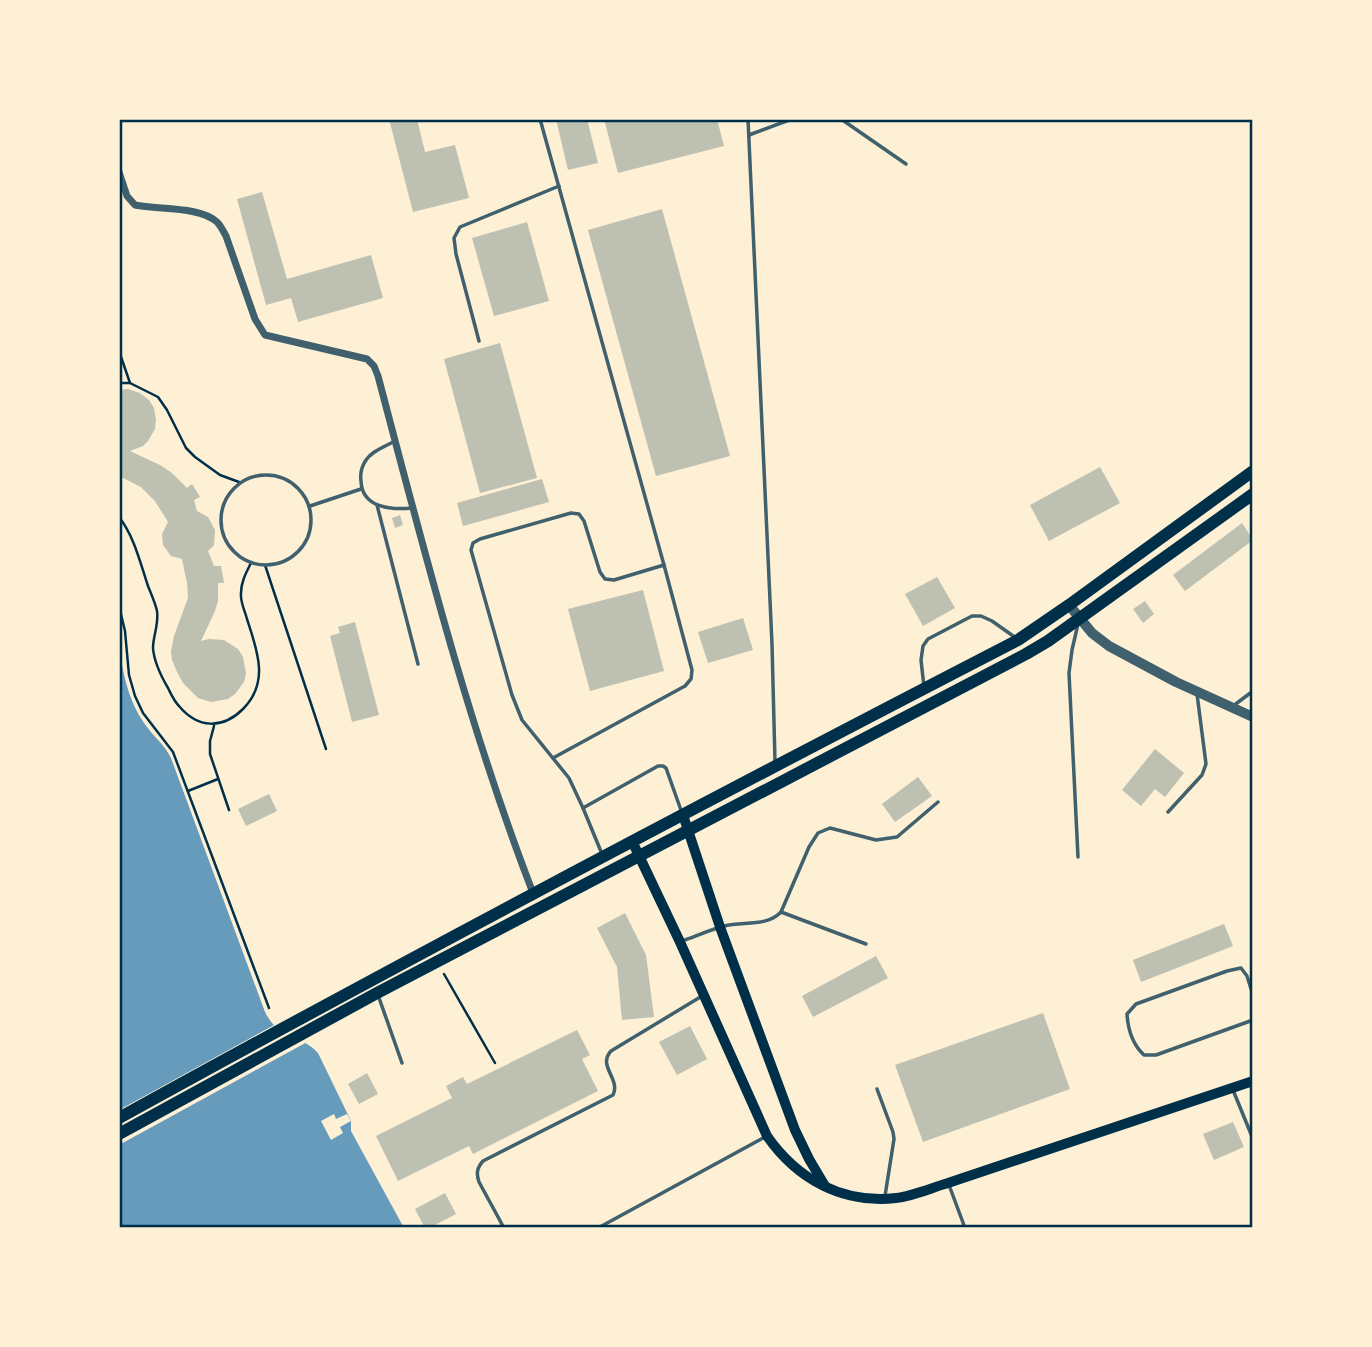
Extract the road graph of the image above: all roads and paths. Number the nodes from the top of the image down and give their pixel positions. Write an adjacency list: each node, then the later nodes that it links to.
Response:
1 (540, 119): 8 (lane)
2 (748, 119): 5 (lane)
3 (792, 119): 5 (lane)
4 (842, 119): 6 (lane)
5 (749, 135): 38 (lane)
6 (906, 164)
7 (119, 172): 13 (street)
8 (559, 186): 9 (lane); 24 (lane)
9 (479, 341)
10 (119, 351): 12 (path)
11 (119, 383): 12 (path)
12 (130, 383): 15 (path)
13 (395, 441): 16 (lane); 20 (street)
14 (1253, 471): 25 (main road)
15 (239, 482): 19 (lane); 22 (lane)
16 (361, 489): 18 (lane); 19 (lane)
17 (1253, 494): 27 (main road)
18 (377, 505): 20 (lane); 29 (lane)
19 (310, 506): 23 (lane)
20 (414, 508): 51 (street)
21 (119, 517): 35 (path)
22 (251, 563): 23 (lane); 35 (path)
23 (265, 565): 36 (path)
24 (664, 565): 37 (lane); 37 (lane)
25 (1069, 605): 27 (street); 28 (main road)
26 (119, 606): 40 (path)
27 (1079, 619): 31 (street); 46 (main road); 50 (lane)
28 (1018, 640): 30 (main road); 30 (lane)
29 (418, 664)
30 (924, 688): 38 (main road)
31 (1196, 691): 33 (street); 44 (lane)
32 (1253, 691): 33 (lane)
33 (1231, 707): 34 (street)
34 (1253, 717)
35 (214, 725): 39 (path)
36 (326, 749)
37 (553, 758): 42 (lane)
38 (775, 767): 45 (main road)
39 (219, 779): 40 (path); 43 (path)
40 (188, 791): 60 (path)
41 (938, 802): 52 (lane)
42 (583, 808): 45 (lane); 48 (lane)
43 (229, 810)
44 (1168, 812)
45 (683, 815): 46 (main road); 47 (main road)
46 (688, 830): 49 (main road); 53 (main road)
47 (632, 841): 48 (main road); 49 (main road)
48 (603, 856): 51 (main road)
49 (639, 856): 54 (main road); 56 (main road)
50 (1078, 857)
51 (533, 893): 67 (main road)
52 (781, 912): 53 (lane); 55 (lane)
53 (720, 927): 54 (lane); 72 (main road)
54 (680, 942): 58 (main road)
55 (866, 944)
56 (437, 962): 57 (main road); 63 (path)
57 (377, 993): 62 (lane); 68 (main road)
58 (704, 995): 69 (main road); 74 (lane)
59 (1253, 995): 61 (lane)
60 (269, 1008)
61 (1253, 1020)
62 (402, 1063)
63 (495, 1063)
64 (1253, 1081): 65 (main road)
65 (1232, 1088): 70 (lane); 71 (main road)
66 (877, 1089): 73 (lane)
67 (119, 1118)
68 (119, 1134)
69 (767, 1136): 72 (main road); 75 (lane)
70 (1253, 1139)
71 (948, 1183): 73 (main road); 76 (lane)
72 (827, 1188): 73 (main road)
73 (885, 1198)
74 (504, 1228)
75 (598, 1228)
76 (965, 1228)

